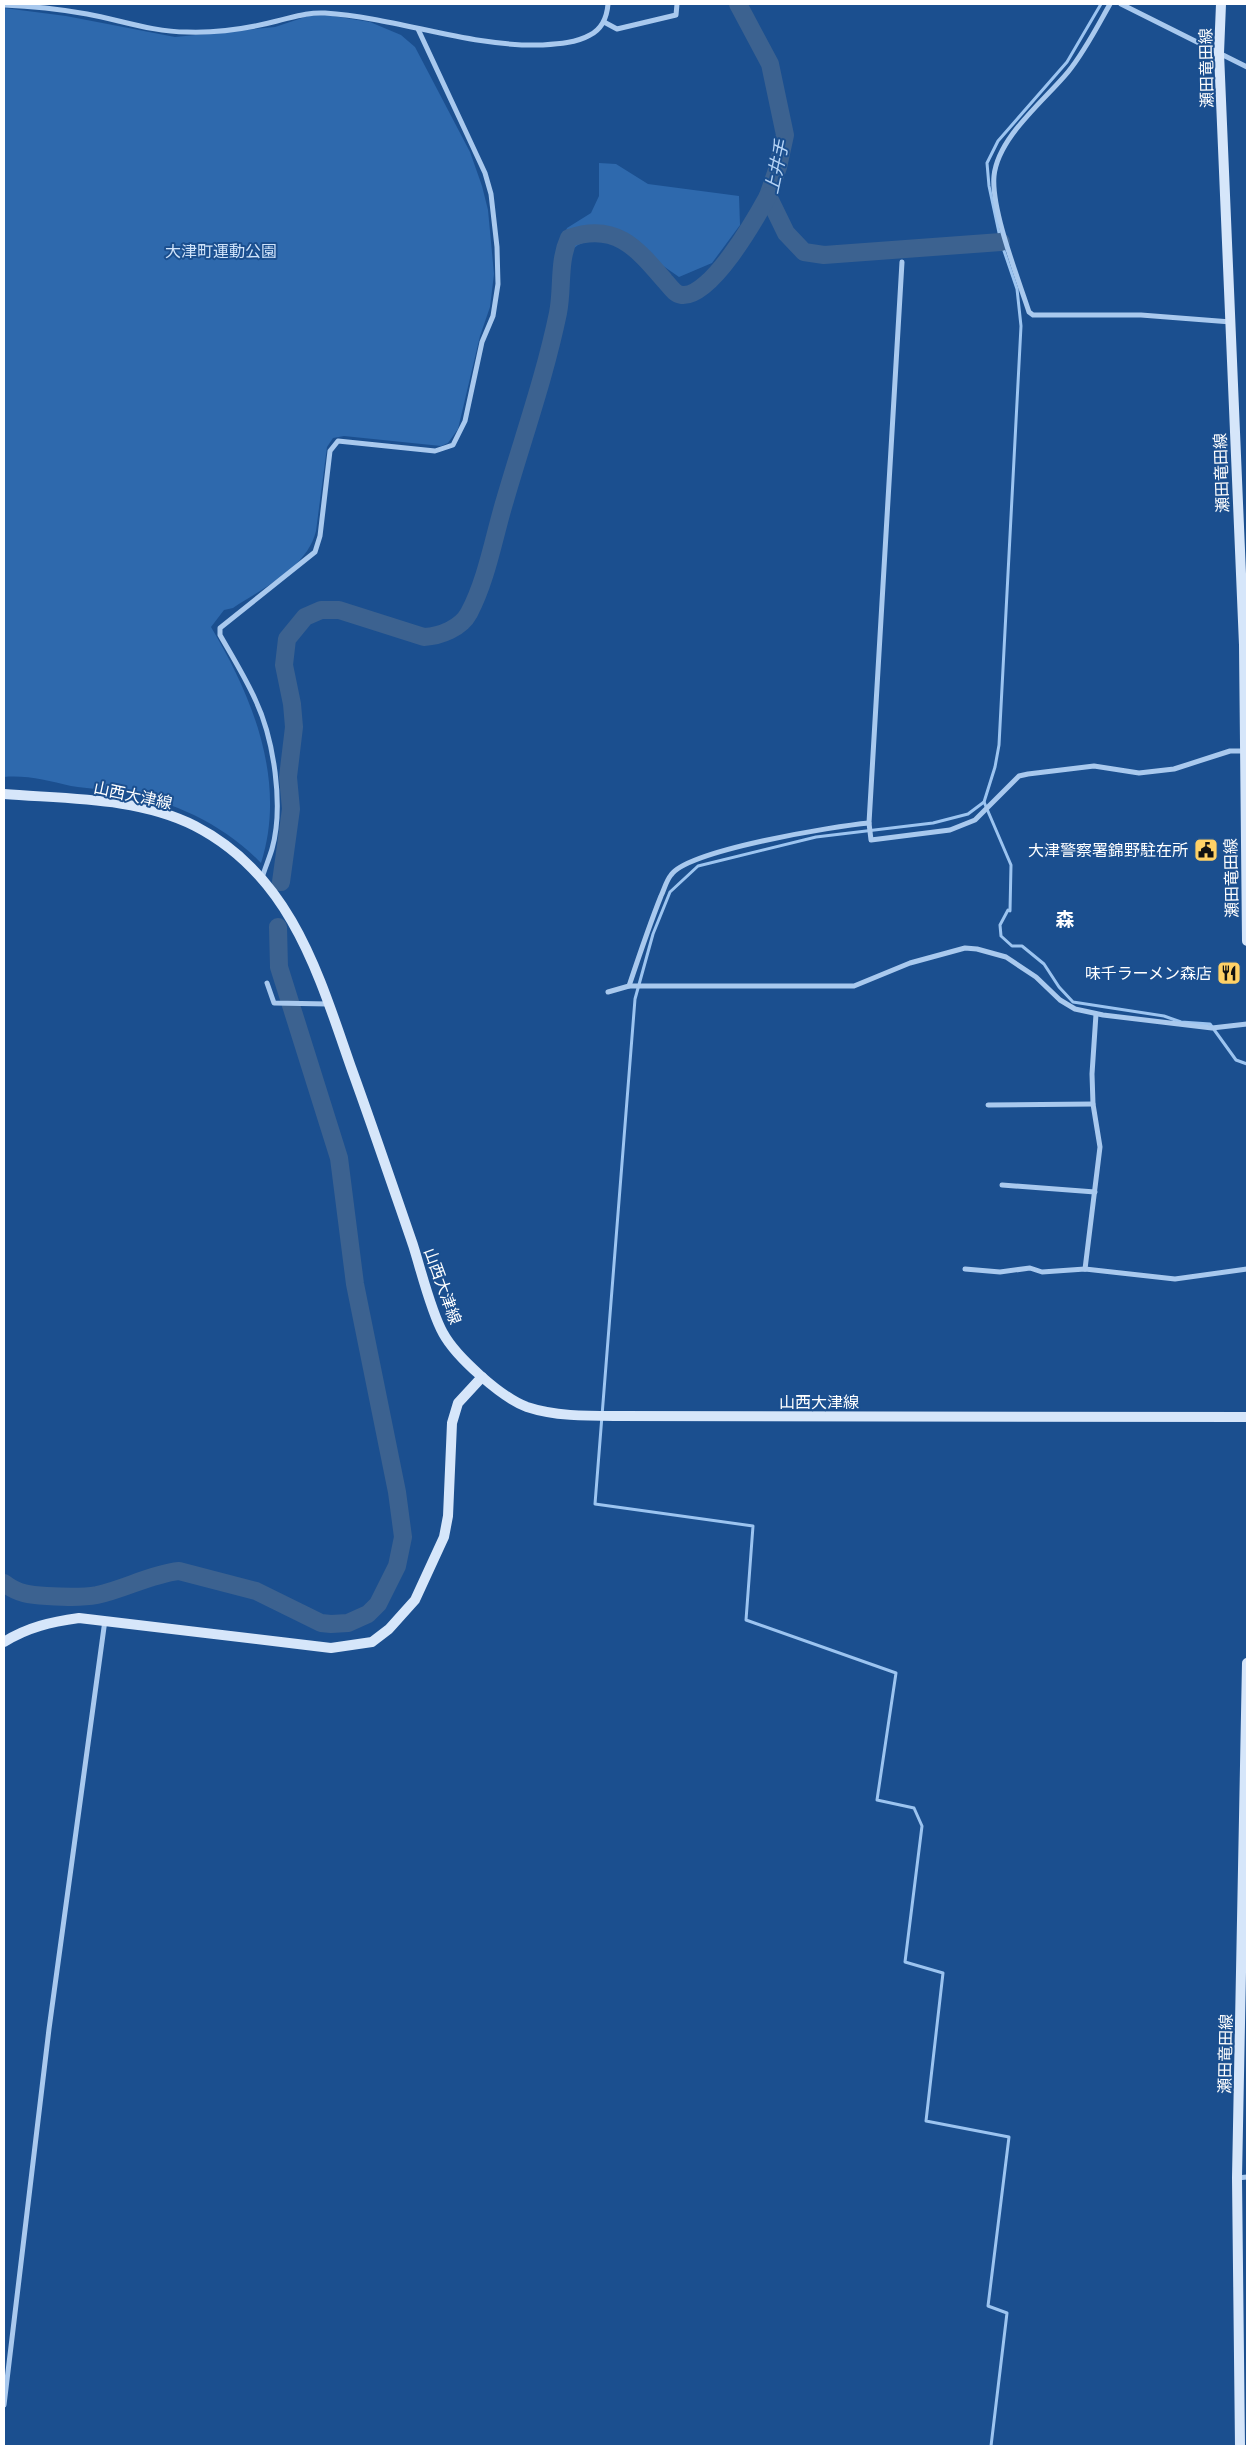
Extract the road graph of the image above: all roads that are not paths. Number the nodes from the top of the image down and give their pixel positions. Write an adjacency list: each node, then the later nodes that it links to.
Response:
1 (608, 4): 7 (street)
2 (677, 4): 7 (street)
3 (1110, 4): 12 (street)
4 (1121, 4): 9 (street)
5 (1221, 4): 9 (main road, 瀬田竜田線)
6 (4, 5): 8 (street)
7 (604, 22): 8 (street)
8 (418, 29): 16 (street)
9 (1219, 53): 10 (street); 12 (main road, 瀬田竜田線)
10 (1247, 67)
11 (902, 262): 15 (street)
12 (1231, 322): 13 (main road, 瀬田竜田線)
13 (1246, 751): 15 (street); 17 (main road, 瀬田竜田線)
14 (4, 794): 16 (main road, 山西大津線)
15 (869, 824): 19 (street)
16 (262, 878): 21 (main road, 山西大津線)
17 (1247, 942)
18 (267, 983): 21 (street)
19 (629, 986): 20 (street); 22 (street)
20 (608, 992)
21 (329, 1004): 31 (main road, 山西大津線)
22 (1096, 1014): 23 (street); 25 (street)
23 (1247, 1024)
24 (988, 1104): 25 (street)
25 (1093, 1104): 27 (street)
26 (1002, 1185): 27 (street)
27 (1096, 1192): 29 (street)
28 (965, 1269): 29 (street)
29 (1085, 1269): 30 (street)
30 (1247, 1269)
31 (482, 1377): 32 (main road, 山西大津線); 33 (main road)
32 (1247, 1417)
33 (105, 1620): 34 (main road); 38 (street)
34 (4, 1642)
35 (1247, 1663): 36 (main road, 瀬田竜田線)
36 (1246, 1713): 37 (main road, 瀬田竜田線)
37 (1242, 2178): 39 (main road, 瀬田竜田線)
38 (4, 2405)
39 (1240, 2446)

